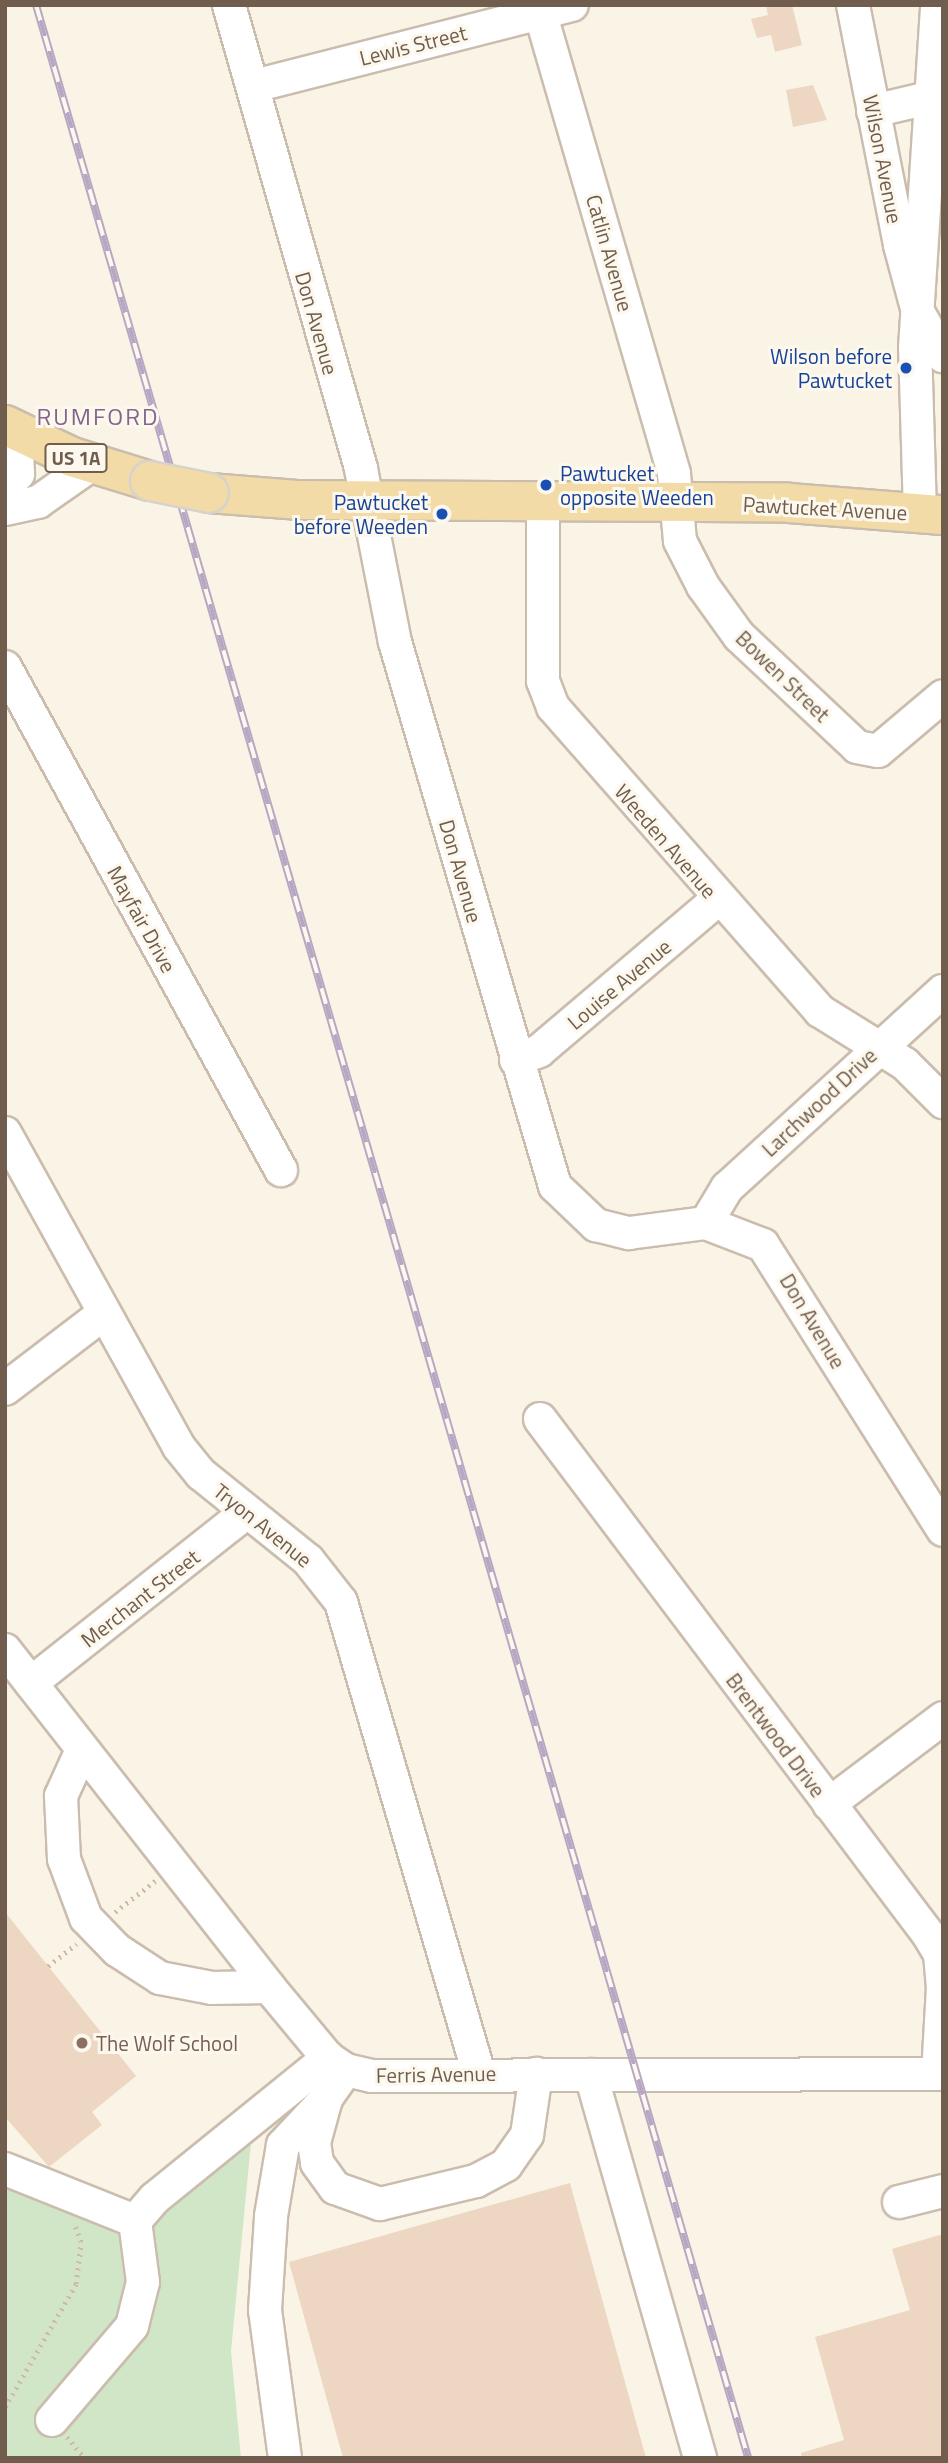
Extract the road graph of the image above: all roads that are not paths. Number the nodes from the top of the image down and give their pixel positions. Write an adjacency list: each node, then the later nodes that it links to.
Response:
1 (229, 5): 6 (street, Don Avenue)
2 (572, 5): 5 (street, Lewis Street)
3 (853, 5): 8 (street, Wilson Avenue)
4 (937, 5): 7 (street)
5 (539, 9): 6 (street, Lewis Street); 16 (street, Catlin Avenue)
6 (254, 86): 14 (street, Don Avenue)
7 (936, 108): 8 (street); 9 (street)
8 (873, 111): 9 (street, Wilson Avenue)
9 (918, 312): 10 (street); 18 (street)
10 (943, 356)
11 (10, 428): 12 (main road, Pawtucket Avenue / US 1A); 13 (street)
12 (92, 464): 14 (main road, Pawtucket Avenue / US 1A, bridge); 17 (street)
13 (5, 486)
14 (364, 501): 15 (main road, Pawtucket Avenue / US 1A); 24 (street, Don Avenue)
15 (543, 502): 16 (main road, Pawtucket Avenue / US 1A); 21 (street, Weeden Avenue)
16 (676, 502): 18 (main road, Pawtucket Avenue / US 1A); 20 (street, Bowen Street)
17 (5, 509)
18 (931, 514)
19 (5, 667): 27 (street, Mayfair Drive)
20 (943, 696)
21 (717, 900): 23 (street, Weeden Avenue); 24 (street, Louise Avenue)
22 (943, 991): 23 (street, Larchwood Drive)
23 (879, 1047): 25 (street, Weeden Avenue); 28 (street, Larchwood Drive)
24 (516, 1059): 28 (street, Don Avenue)
25 (943, 1102)
26 (5, 1133): 29 (street, Tryon Avenue)
27 (281, 1170)
28 (706, 1223): 33 (street, Don Avenue)
29 (103, 1314): 30 (street); 32 (street, Tryon Avenue)
30 (5, 1389)
31 (540, 1419): 38 (street, Brentwood Drive)
32 (247, 1512): 35 (street, Merchant Street); 41 (street, Tryon Avenue)
33 (943, 1530)
34 (5, 1650): 35 (street)
35 (31, 1683): 37 (street)
36 (943, 1718): 38 (street)
37 (82, 1750): 39 (street); 39 (street)
38 (829, 1804): 43 (street, Brentwood Drive)
39 (269, 1987): 40 (street)
40 (337, 2064): 41 (street, Ferris Avenue); 45 (street); 49 (street)
41 (478, 2072): 42 (street, Ferris Avenue)
42 (536, 2074): 44 (street, Ferris Avenue); 45 (street)
43 (940, 2074): 44 (street, Ferris Avenue)
44 (591, 2075): 52 (street)
45 (326, 2099): 51 (street)
46 (5, 2169): 49 (street)
47 (943, 2191): 48 (street)
48 (899, 2202)
49 (135, 2221): 50 (street)
50 (52, 2420)
51 (285, 2458)
52 (700, 2458)

